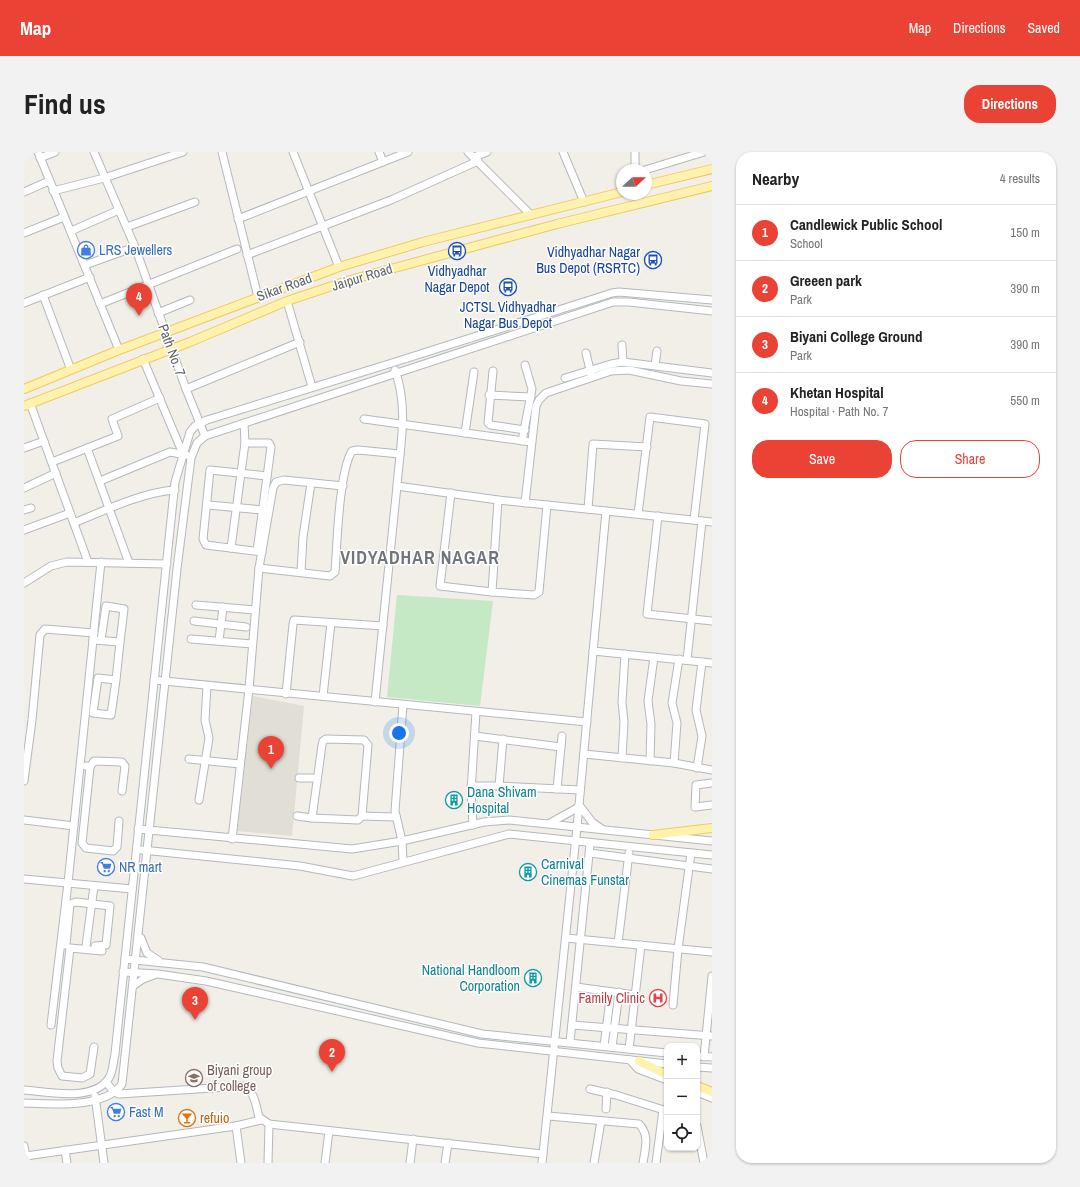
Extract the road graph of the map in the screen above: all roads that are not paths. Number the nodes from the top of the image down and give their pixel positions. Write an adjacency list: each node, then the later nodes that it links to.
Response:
1 (55, 152): 12 (street)
2 (94, 152): 18 (street, Path No. 7)
3 (183, 152): 18 (street)
4 (222, 152): 31 (street)
5 (379, 152): 14 (street)
6 (408, 152): 14 (street)
7 (487, 152): 13 (street)
8 (564, 152): 27 (street)
9 (635, 152): 15 (street)
10 (704, 152): 16 (street)
11 (295, 153): 24 (street)
12 (39, 155): 19 (street)
13 (473, 157): 29 (street); 32 (street)
14 (383, 162): 24 (street)
15 (635, 164)
16 (652, 168)
17 (712, 169): 20 (main road)
18 (104, 178): 22 (street); 28 (street, Path No. 7)
19 (49, 181): 22 (street); 23 (street)
20 (652, 184)
21 (712, 186): 47 (main road, Jaipur Road)
22 (53, 191): 30 (street)
23 (24, 192)
24 (307, 192): 31 (street); 32 (street)
25 (616, 194): 27 (main road, Sikar Road)
26 (195, 202): 33 (street)
27 (584, 202): 29 (main road, Sikar Road)
28 (120, 210): 33 (street, Path No. 7); 34 (street)
29 (531, 215): 40 (main road, Sikar Road)
30 (64, 217): 34 (street); 35 (street)
31 (238, 219): 38 (street)
32 (322, 226): 38 (street); 40 (street)
33 (127, 227): 36 (street, Path No. 7)
34 (71, 231): 39 (street)
35 (24, 233)
36 (136, 247): 39 (street); 42 (street, Path No. 7)
37 (237, 249): 42 (street)
38 (247, 255): 44 (street)
39 (86, 266): 41 (street)
40 (338, 267): 44 (main road, Sikar Road)
41 (90, 277): 43 (street); 49 (street)
42 (149, 286): 49 (street); 51 (street, Path No. 7)
43 (43, 295): 48 (street); 64 (street)
44 (258, 297): 52 (main road, Sikar Road)
45 (190, 300): 51 (street)
46 (712, 300): 61 (street)
47 (287, 301): 53 (street); 55 (main road, Jaipur Road)
48 (24, 302)
49 (100, 304): 56 (street)
50 (712, 311): 70 (street)
51 (158, 313): 52 (street, Path No. 7)
52 (165, 333): 55 (street, Path No. 7); 56 (main road, Sikar Road)
53 (300, 342): 75 (street); 76 (street)
54 (622, 345): 60 (street)
55 (171, 348): 59 (main road, Jaipur Road); 76 (street, Path No. 7)
56 (119, 350): 64 (main road, Sikar Road)
57 (657, 351): 63 (street)
58 (586, 353): 68 (street)
59 (143, 359): 79 (street); 80 (main road, Jaipur Road)
60 (623, 362): 63 (street); 68 (street)
61 (392, 364): 70 (street); 75 (street)
62 (525, 365): 78 (street)
63 (655, 365): 66 (street)
64 (71, 370): 74 (main road, Sikar Road)
65 (492, 370): 77 (street)
66 (698, 371): 69 (street); 72 (street)
67 (474, 372): 86 (street)
68 (591, 373): 71 (street); 72 (street); 90 (street)
69 (712, 373)
70 (396, 374): 83 (street); 84 (street)
71 (565, 378)
72 (697, 383): 73 (street)
73 (712, 384)
74 (25, 386)
75 (312, 387): 82 (street)
76 (186, 389): 82 (street, Path No. 7)
77 (489, 395): 78 (street); 85 (street)
78 (531, 397): 85 (street)
79 (160, 398): 94 (street); 95 (street)
80 (27, 404): 89 (street)
81 (364, 418): 84 (street)
82 (200, 423): 87 (street, Path No. 7); 95 (street)
83 (244, 423): 87 (street); 91 (street)
84 (404, 424): 86 (street); 96 (street)
85 (525, 430): 88 (street)
86 (465, 433): 88 (street)
87 (205, 436): 97 (street)
88 (522, 441): 90 (street)
89 (44, 442): 93 (street); 98 (street)
90 (531, 442): 110 (street)
91 (245, 443): 100 (street); 101 (street)
92 (647, 447): 116 (street); 121 (street); 123 (street)
93 (24, 448)
94 (87, 448): 98 (street); 102 (street)
95 (183, 454): 97 (street); 102 (street); 107 (street)
96 (400, 454): 104 (street); 105 (street)
97 (192, 458): 163 (street)
98 (52, 462): 99 (street)
99 (56, 473): 106 (street); 120 (street)
100 (241, 473): 101 (street); 111 (street); 115 (street)
101 (267, 476): 118 (street)
102 (100, 481): 114 (street)
103 (311, 484): 104 (street); 129 (street); 135 (street)
104 (343, 486): 135 (street)
105 (398, 486): 108 (street); 146 (street)
106 (24, 488)
107 (175, 490): 114 (street); 133 (street)
108 (451, 494): 109 (street); 137 (street)
109 (498, 500): 110 (street); 137 (street)
110 (525, 503): 112 (street)
111 (208, 505): 115 (street); 128 (street)
112 (547, 505): 116 (street); 137 (street)
113 (31, 508): 117 (street)
114 (110, 508): 126 (street); 132 (street)
115 (237, 508): 118 (street); 128 (street)
116 (588, 509): 119 (street)
117 (24, 510)
118 (263, 510): 129 (street)
119 (606, 511): 121 (street); 154 (street)
120 (70, 513): 126 (street); 127 (street)
121 (638, 514): 122 (street)
122 (658, 516): 123 (street); 141 (street)
123 (694, 520): 124 (street)
124 (702, 521): 125 (street); 141 (street)
125 (712, 522)
126 (74, 523): 130 (street)
127 (24, 530)
128 (231, 548): 129 (street)
129 (259, 551): 134 (street)
130 (88, 562): 131 (street); 136 (street)
131 (101, 562): 132 (street); 148 (street)
132 (129, 563): 133 (street)
133 (166, 564): 162 (street)
134 (259, 568): 135 (street); 140 (street)
135 (301, 572)
136 (24, 583)
137 (492, 592)
138 (196, 604): 139 (street)
139 (223, 607): 140 (street); 145 (street)
140 (255, 610): 153 (street)
141 (691, 619): 142 (street); 158 (street)
142 (712, 620)
143 (194, 621): 145 (street)
144 (331, 623): 146 (street); 166 (street); 167 (street)
145 (221, 624): 147 (street); 151 (street)
146 (383, 626): 168 (street)
147 (246, 627)
148 (93, 636): 150 (street); 183 (street); 189 (street)
149 (191, 639): 151 (street)
150 (101, 640): 152 (street); 152 (street)
151 (219, 641): 153 (street)
152 (120, 642): 161 (street)
153 (252, 644): 165 (street)
154 (593, 651): 155 (street); 171 (street)
155 (624, 654): 156 (street); 177 (street)
156 (654, 657): 157 (street); 180 (street)
157 (679, 659): 158 (street); 181 (street)
158 (687, 660): 159 (street)
159 (702, 662): 160 (street); 185 (street)
160 (712, 663)
161 (116, 680): 161 (street)
162 (154, 680): 163 (street); 210 (street)
163 (166, 680): 164 (street); 211 (street)
164 (207, 686): 165 (street); 179 (street)
165 (249, 690): 166 (street); 182 (street)
166 (286, 694): 167 (street)
167 (323, 696): 168 (street)
168 (375, 702): 169 (street)
169 (403, 705): 170 (street); 201 (street)
170 (476, 712): 171 (street); 172 (street)
171 (587, 722): 176 (street)
172 (475, 736): 174 (street); 191 (street)
173 (562, 736): 175 (street)
174 (503, 739): 175 (street); 192 (street)
175 (561, 747): 193 (street)
176 (584, 754): 177 (street); 194 (street)
177 (622, 758): 180 (street)
178 (189, 759): 179 (street)
179 (205, 760): 182 (street); 196 (street)
180 (650, 761): 181 (street)
181 (674, 763): 185 (street)
182 (240, 764): 214 (street)
183 (80, 765): 184 (street); 207 (street)
184 (90, 767): 195 (street); 204 (street)
185 (697, 768): 186 (street)
186 (712, 770)
187 (299, 778): 188 (street)
188 (317, 778): 200 (street); 202 (street)
189 (24, 781)
190 (712, 783): 197 (street)
191 (471, 786): 192 (street); 206 (street)
192 (499, 786): 193 (street)
193 (557, 789): 194 (street)
194 (580, 790): 198 (street)
195 (122, 791)
196 (199, 800)
197 (712, 805)
198 (579, 806): 205 (street); 208 (street); 212 (street)
199 (297, 816): 202 (street)
200 (362, 816): 201 (street); 202 (street)
201 (396, 817): 215 (street)
202 (312, 818)
203 (24, 820): 207 (street)
204 (119, 821)
205 (548, 824): 206 (street); 208 (street)
206 (473, 825): 215 (street)
207 (74, 826): 230 (street)
208 (577, 827): 212 (street); 217 (street)
209 (712, 828): 213 (main road)
210 (138, 829): 211 (street); 220 (street)
211 (150, 830): 214 (street); 221 (street)
212 (602, 830): 213 (street)
213 (653, 835): 216 (street)
214 (232, 839): 215 (street)
215 (402, 841): 226 (street)
216 (712, 841)
217 (576, 842): 218 (street); 226 (street); 235 (street)
218 (590, 844): 219 (street); 222 (street)
219 (630, 847): 223 (street); 225 (street)
220 (136, 850): 221 (street); 232 (street)
221 (147, 850): 226 (street); 234 (street)
222 (590, 852): 225 (street); 236 (street)
223 (691, 853): 224 (street); 227 (street)
224 (712, 855)
225 (629, 857): 227 (street); 237 (street)
226 (403, 861)
227 (689, 866): 228 (street); 241 (street)
228 (712, 870)
229 (24, 879): 230 (street)
230 (68, 883): 231 (street); 239 (street)
231 (94, 886): 232 (street); 233 (street)
232 (132, 889): 244 (street)
233 (92, 904): 239 (street); 240 (street); 240 (street)
234 (140, 934): 245 (street); 246 (street)
235 (566, 938): 236 (street); 264 (street)
236 (581, 940): 237 (street); 254 (street)
237 (618, 943): 238 (street)
238 (641, 945): 241 (street); 256 (street)
239 (64, 946): 240 (street); 242 (street); 251 (street); 252 (street)
240 (86, 946)
241 (678, 949): 243 (street); 257 (street)
242 (102, 951)
243 (712, 952)
244 (125, 959): 245 (street); 247 (street)
245 (137, 959): 246 (street); 248 (street)
246 (160, 962): 264 (street)
247 (123, 972): 248 (street); 281 (street)
248 (135, 972): 249 (street); 253 (street)
249 (158, 974): 253 (street); 270 (street)
250 (712, 976): 263 (street)
251 (67, 984): 252 (street); 266 (street)
252 (56, 985): 258 (street)
253 (133, 986): 286 (street)
254 (576, 987): 255 (street); 259 (street)
255 (615, 992): 256 (street); 260 (street); 261 (street)
256 (635, 995): 262 (street)
257 (673, 1005)
258 (51, 1025)
259 (572, 1025): 260 (street); 265 (street)
260 (606, 1028): 261 (street); 267 (street)
261 (614, 1028): 262 (street); 268 (street)
262 (631, 1030): 263 (street); 269 (street)
263 (709, 1036): 272 (street)
264 (555, 1041): 265 (street); 270 (street)
265 (570, 1042): 267 (street)
266 (94, 1046)
267 (604, 1046): 268 (street)
268 (612, 1047): 269 (street)
269 (629, 1049): 271 (street)
270 (554, 1053): 274 (street); 296 (street)
271 (664, 1053)
272 (700, 1056): 273 (street)
273 (712, 1057)
274 (630, 1060): 275 (street); 280 (street)
275 (639, 1061): 276 (street); 279 (main road)
276 (664, 1064)
277 (700, 1067): 278 (street)
278 (712, 1068)
279 (664, 1074)
280 (664, 1079)
281 (106, 1082): 285 (street); 286 (street)
282 (700, 1087): 288 (main road)
283 (590, 1089): 287 (street)
284 (24, 1090): 285 (street)
285 (94, 1090): 291 (street)
286 (114, 1092): 291 (street); 297 (street)
287 (607, 1092): 293 (street); 294 (street)
288 (712, 1092)
289 (700, 1093): 290 (street)
290 (712, 1098)
291 (95, 1100): 292 (street); 305 (street)
292 (24, 1102)
293 (606, 1109)
294 (664, 1111)
295 (664, 1115): 320 (street)
296 (548, 1116): 298 (street); 308 (street)
297 (261, 1120): 299 (street); 300 (street)
298 (601, 1121): 318 (street); 319 (street)
299 (269, 1124): 301 (street); 313 (street)
300 (236, 1126): 305 (street); 312 (street)
301 (329, 1130): 302 (street); 314 (street)
302 (413, 1139): 304 (street); 315 (street)
303 (700, 1142): 321 (street)
304 (448, 1143): 308 (street); 316 (street)
305 (102, 1145): 307 (street); 311 (street)
306 (24, 1146): 309 (street)
307 (65, 1150): 309 (street); 310 (street)
308 (543, 1154): 317 (street)
309 (26, 1159)
310 (67, 1163)
311 (104, 1163)
312 (241, 1163)
313 (268, 1163)
314 (325, 1163)
315 (410, 1163)
316 (445, 1163)
317 (542, 1163)
318 (594, 1163)
319 (643, 1163)
320 (656, 1163)
321 (704, 1163)

